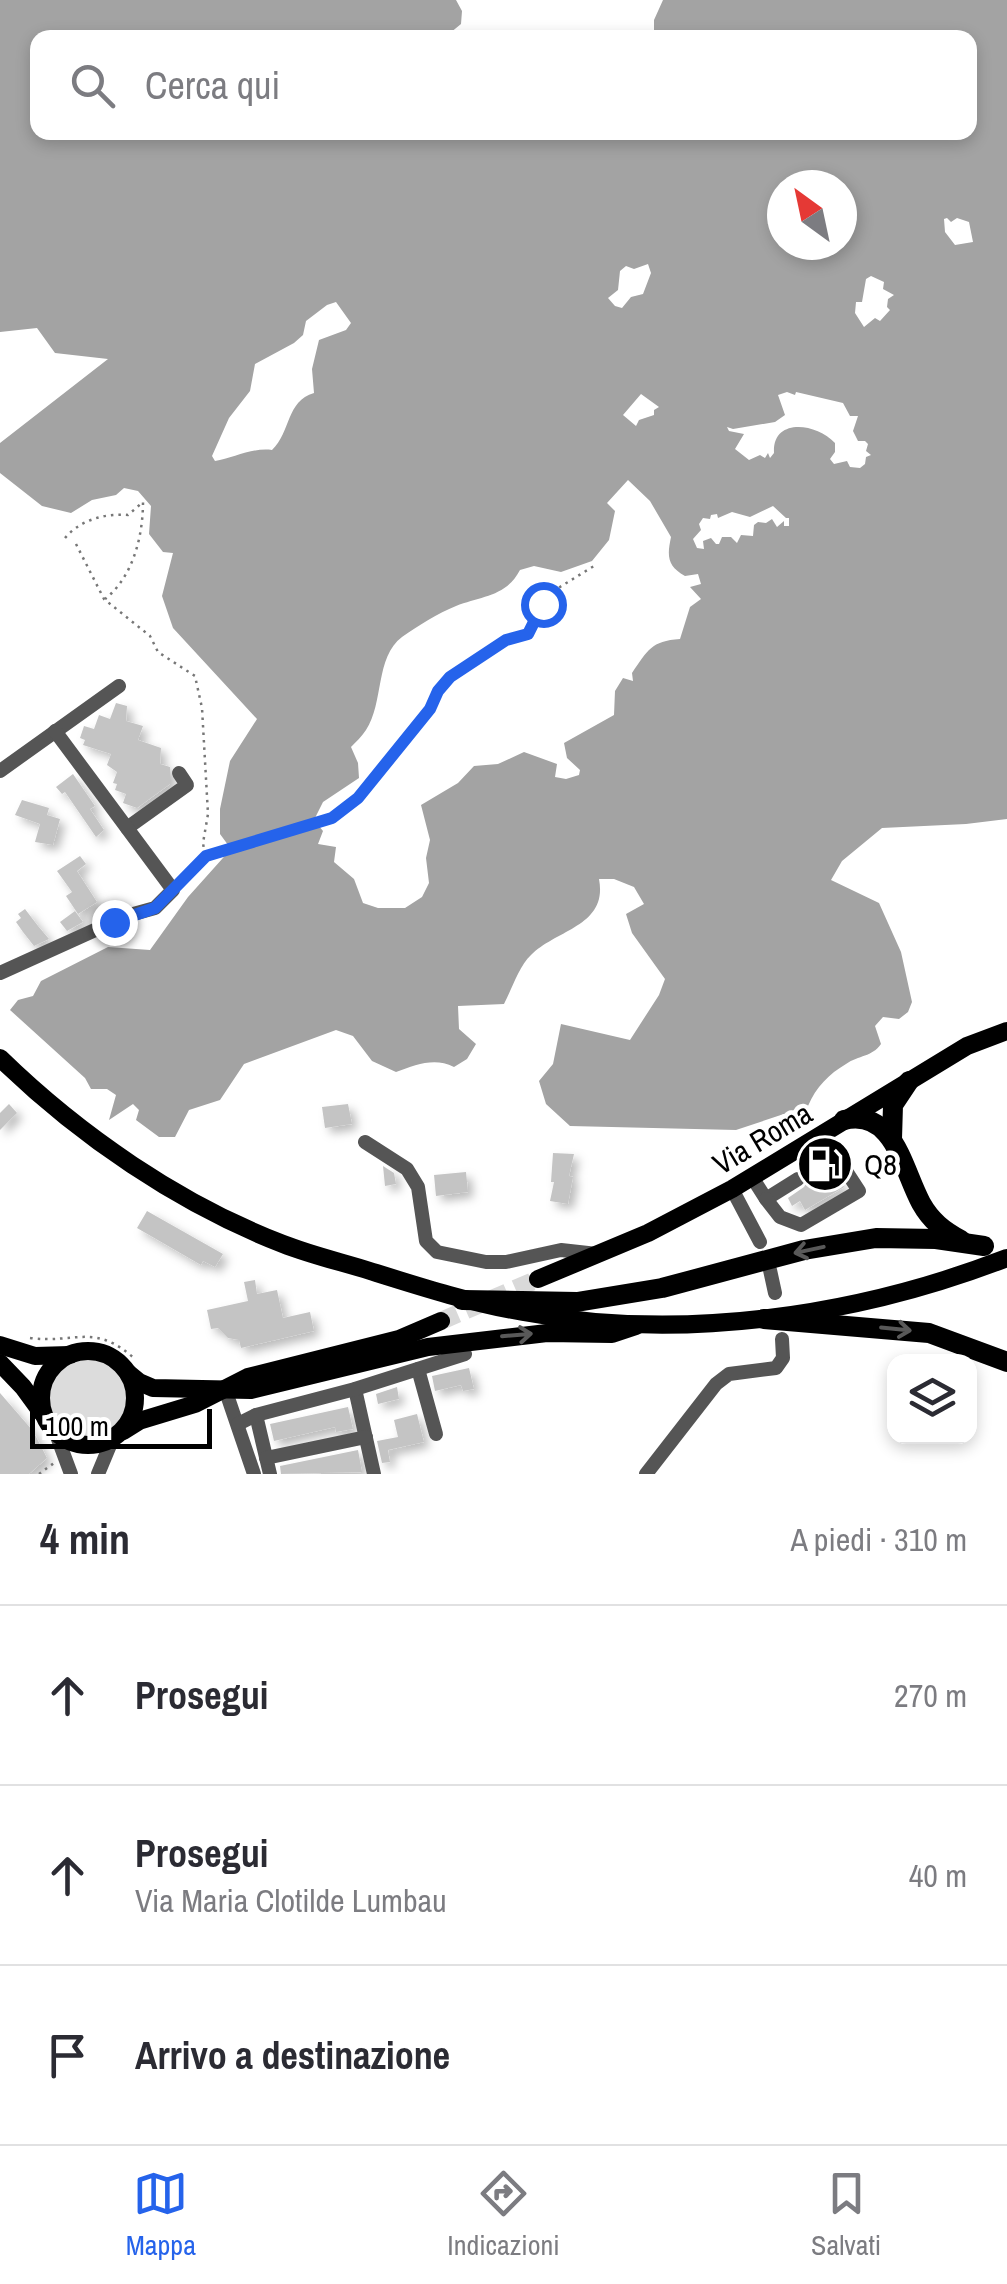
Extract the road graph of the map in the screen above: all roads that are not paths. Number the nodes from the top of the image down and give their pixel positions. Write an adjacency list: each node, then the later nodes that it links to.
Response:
1 (119, 686): 2 (street)
2 (55, 731): 3 (street); 5 (street)
3 (0, 771)
4 (179, 774): 5 (street)
5 (127, 828): 6 (street)
6 (0, 972)
7 (1007, 1031): 9 (main road, Via Roma)
8 (0, 1058): 26 (main road)
9 (908, 1082): 10 (main road, Via Roma); 12 (highway)
10 (844, 1120): 11 (main road, Via Roma); 12 (highway)
11 (822, 1134): 14 (street); 16 (main road, Via Roma)
12 (892, 1138): 26 (highway, one-way to 26)
13 (365, 1142): 21 (street)
14 (836, 1156): 15 (street); 19 (street)
15 (813, 1170)
16 (752, 1177): 18 (main road, Via Roma); 19 (street)
17 (798, 1179): 19 (street)
18 (732, 1189): 20 (street); 21 (main road, Via Roma)
19 (766, 1199)
20 (760, 1242)
21 (598, 1254): 24 (main road, Via Roma)
22 (1007, 1258): 27 (main road)
23 (770, 1270): 25 (street)
24 (538, 1279)
25 (774, 1293)
26 (462, 1300): 29 (main road)
27 (764, 1318): 29 (main road); 34 (highway, one-way to 34)
28 (442, 1321): 38 (main road)
29 (646, 1323): 40 (main road, one-way to 29)
30 (782, 1338): 53 (street)
31 (0, 1345): 33 (main road)
32 (464, 1354): 37 (street)
33 (71, 1355): 36 (main road); 43 (main road)
34 (1007, 1362)
35 (0, 1363): 43 (main road)
36 (134, 1368): 38 (main road); 44 (main road)
37 (418, 1369): 39 (street); 45 (street)
38 (225, 1389): 40 (main road); 42 (street); 44 (main road)
39 (355, 1389): 41 (street); 46 (street)
40 (251, 1390): 42 (street)
41 (256, 1414): 42 (street); 47 (street)
42 (238, 1424): 50 (street)
43 (50, 1425): 44 (main road); 48 (street)
44 (118, 1434): 49 (street)
45 (436, 1434)
46 (366, 1437): 47 (street); 52 (street)
47 (266, 1458): 51 (street)
48 (71, 1474)
49 (98, 1474)
50 (254, 1474)
51 (270, 1474)
52 (374, 1474)
53 (646, 1474)

